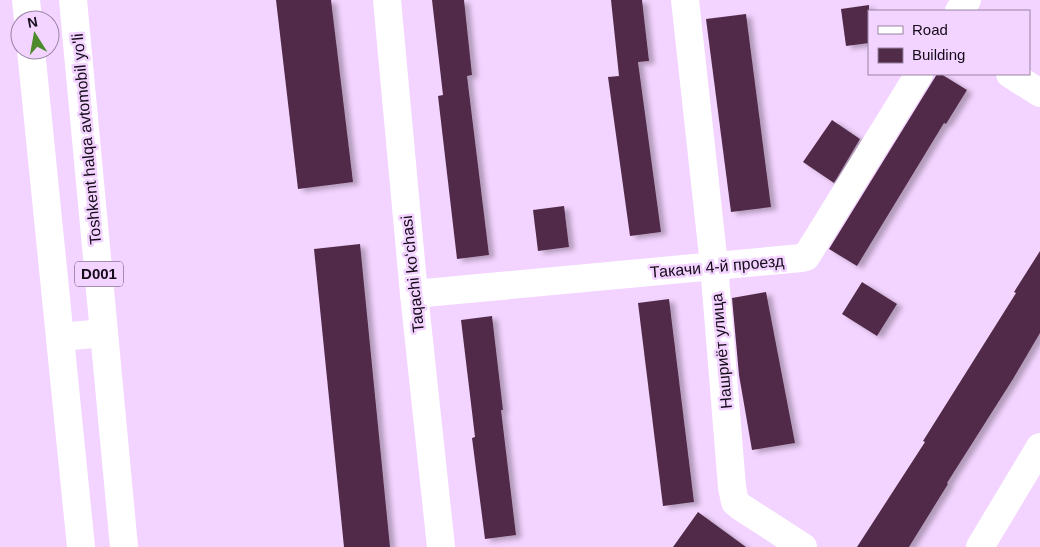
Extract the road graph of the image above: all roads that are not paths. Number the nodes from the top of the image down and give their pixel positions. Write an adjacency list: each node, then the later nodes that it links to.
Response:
1 (73, 0): 12 (main road, Toshkent halqa avtomobil yo'li / D001)
2 (387, 0): 11 (main road, Taqachi koʻchasi)
3 (685, 0): 10 (main road, Нашриёт улица)
4 (968, 0): 5 (main road)
5 (960, 10)
6 (32, 60): 13 (main road, D001)
7 (918, 75): 10 (main road, Такачи 4-й проезд)
8 (1012, 75): 9 (main road)
9 (1040, 93)
10 (714, 265): 11 (main road, Такачи 4-й проезд); 18 (main road, Нашриёт улица)
11 (414, 294): 17 (main road, Taqachi koʻchasi)
12 (104, 333): 13 (main road); 16 (main road, Toshkent halqa avtomobil yo'li / D001)
13 (60, 337): 15 (main road, D001)
14 (1040, 447): 19 (main road)
15 (81, 547)
16 (124, 547)
17 (441, 547)
18 (803, 547)
19 (980, 547)

